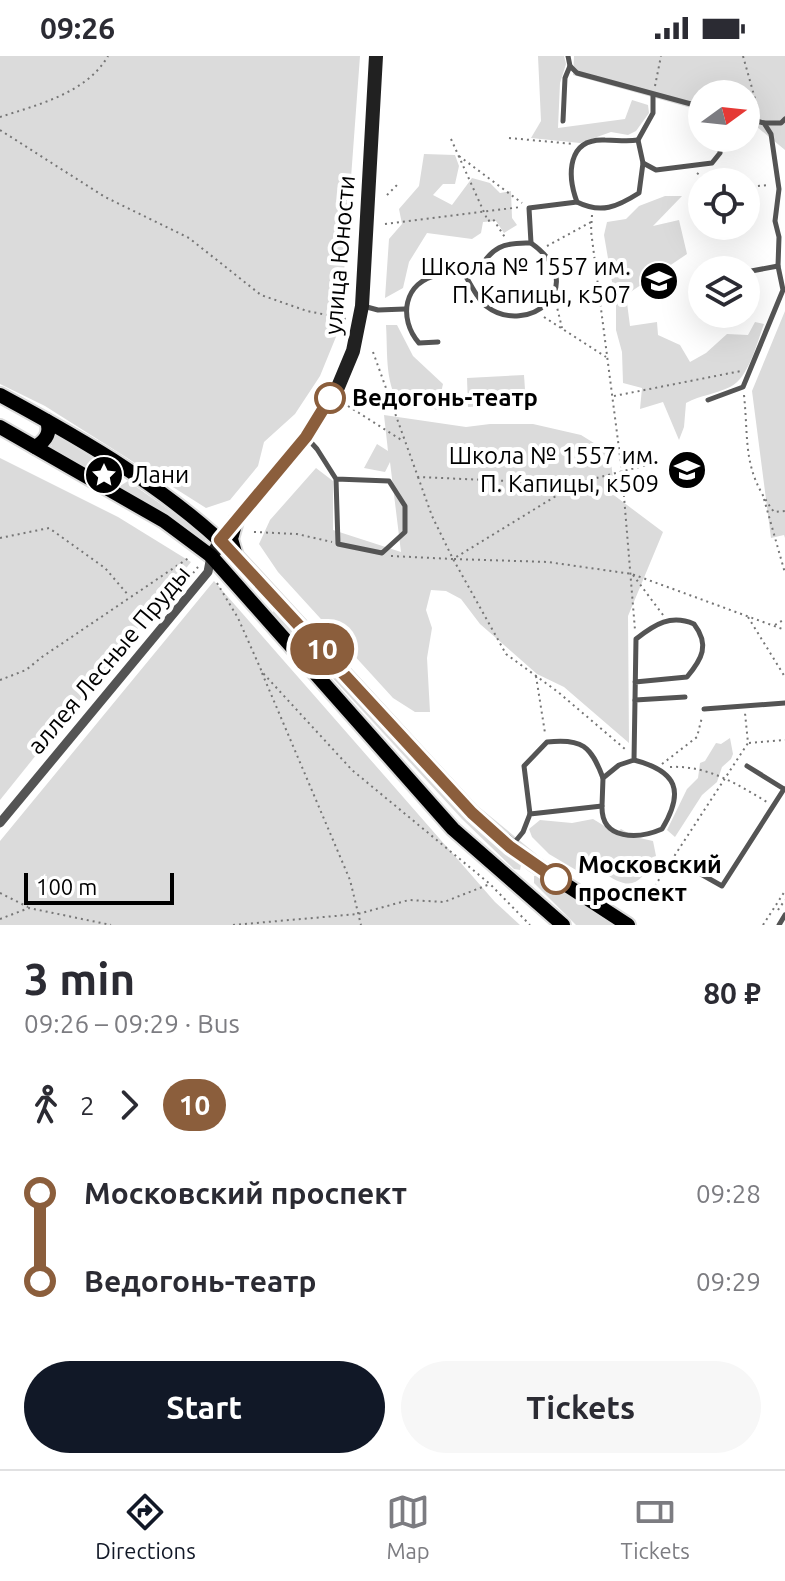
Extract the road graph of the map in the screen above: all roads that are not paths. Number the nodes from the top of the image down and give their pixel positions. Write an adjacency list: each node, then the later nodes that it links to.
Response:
1 (376, 56): 18 (street, улица Юности)
2 (568, 56): 3 (lane)
3 (570, 66): 4 (lane); 7 (lane)
4 (653, 95): 5 (lane); 9 (lane)
5 (688, 104)
6 (785, 119): 8 (lane)
7 (563, 121)
8 (762, 122): 12 (lane)
9 (638, 140): 11 (lane); 13 (lane)
10 (720, 152): 11 (lane)
11 (643, 163): 13 (lane)
12 (781, 187): 15 (lane)
13 (577, 202): 14 (lane)
14 (531, 243): 17 (lane); 17 (lane)
15 (778, 266): 16 (lane); 22 (lane)
16 (760, 269)
17 (465, 275): 19 (lane)
18 (362, 306): 19 (lane); 25 (street, улица Юности)
19 (405, 309): 20 (lane)
20 (438, 342)
21 (0, 395): 23 (main road)
22 (708, 400)
23 (47, 421): 26 (main road); 27 (main road)
24 (0, 427): 26 (main road)
25 (306, 437): 28 (lane); 30 (street, улица Юности)
26 (35, 447): 29 (main road)
27 (130, 471): 29 (main road); 31 (main road)
28 (336, 479): 28 (lane)
29 (113, 492): 33 (main road)
30 (236, 521): 31 (street); 32 (street, улица Юности); 34 (main road)
31 (203, 525): 32 (main road)
32 (220, 540): 33 (street, улица Юности); 34 (main road)
33 (211, 556): 36 (main road); 48 (street, аллея Лесные Пруды)
34 (236, 556): 35 (main road)
35 (275, 599): 36 (main road); 49 (main road)
36 (261, 611): 52 (main road)
37 (635, 687): 37 (lane); 39 (lane)
38 (685, 697): 39 (lane)
39 (635, 700): 42 (lane)
40 (785, 703): 41 (lane)
41 (704, 709)
42 (634, 760): 44 (lane); 46 (lane)
43 (747, 766): 45 (lane)
44 (603, 778): 46 (lane); 47 (lane)
45 (785, 790): 51 (lane)
46 (602, 806): 47 (lane)
47 (530, 814): 49 (lane)
48 (0, 823)
49 (510, 847): 50 (main road)
50 (534, 864): 52 (main road); 55 (main road)
51 (699, 873)
52 (516, 887): 54 (main road)
53 (785, 915): 56 (lane)
54 (563, 925)
55 (628, 925)
56 (779, 925)

